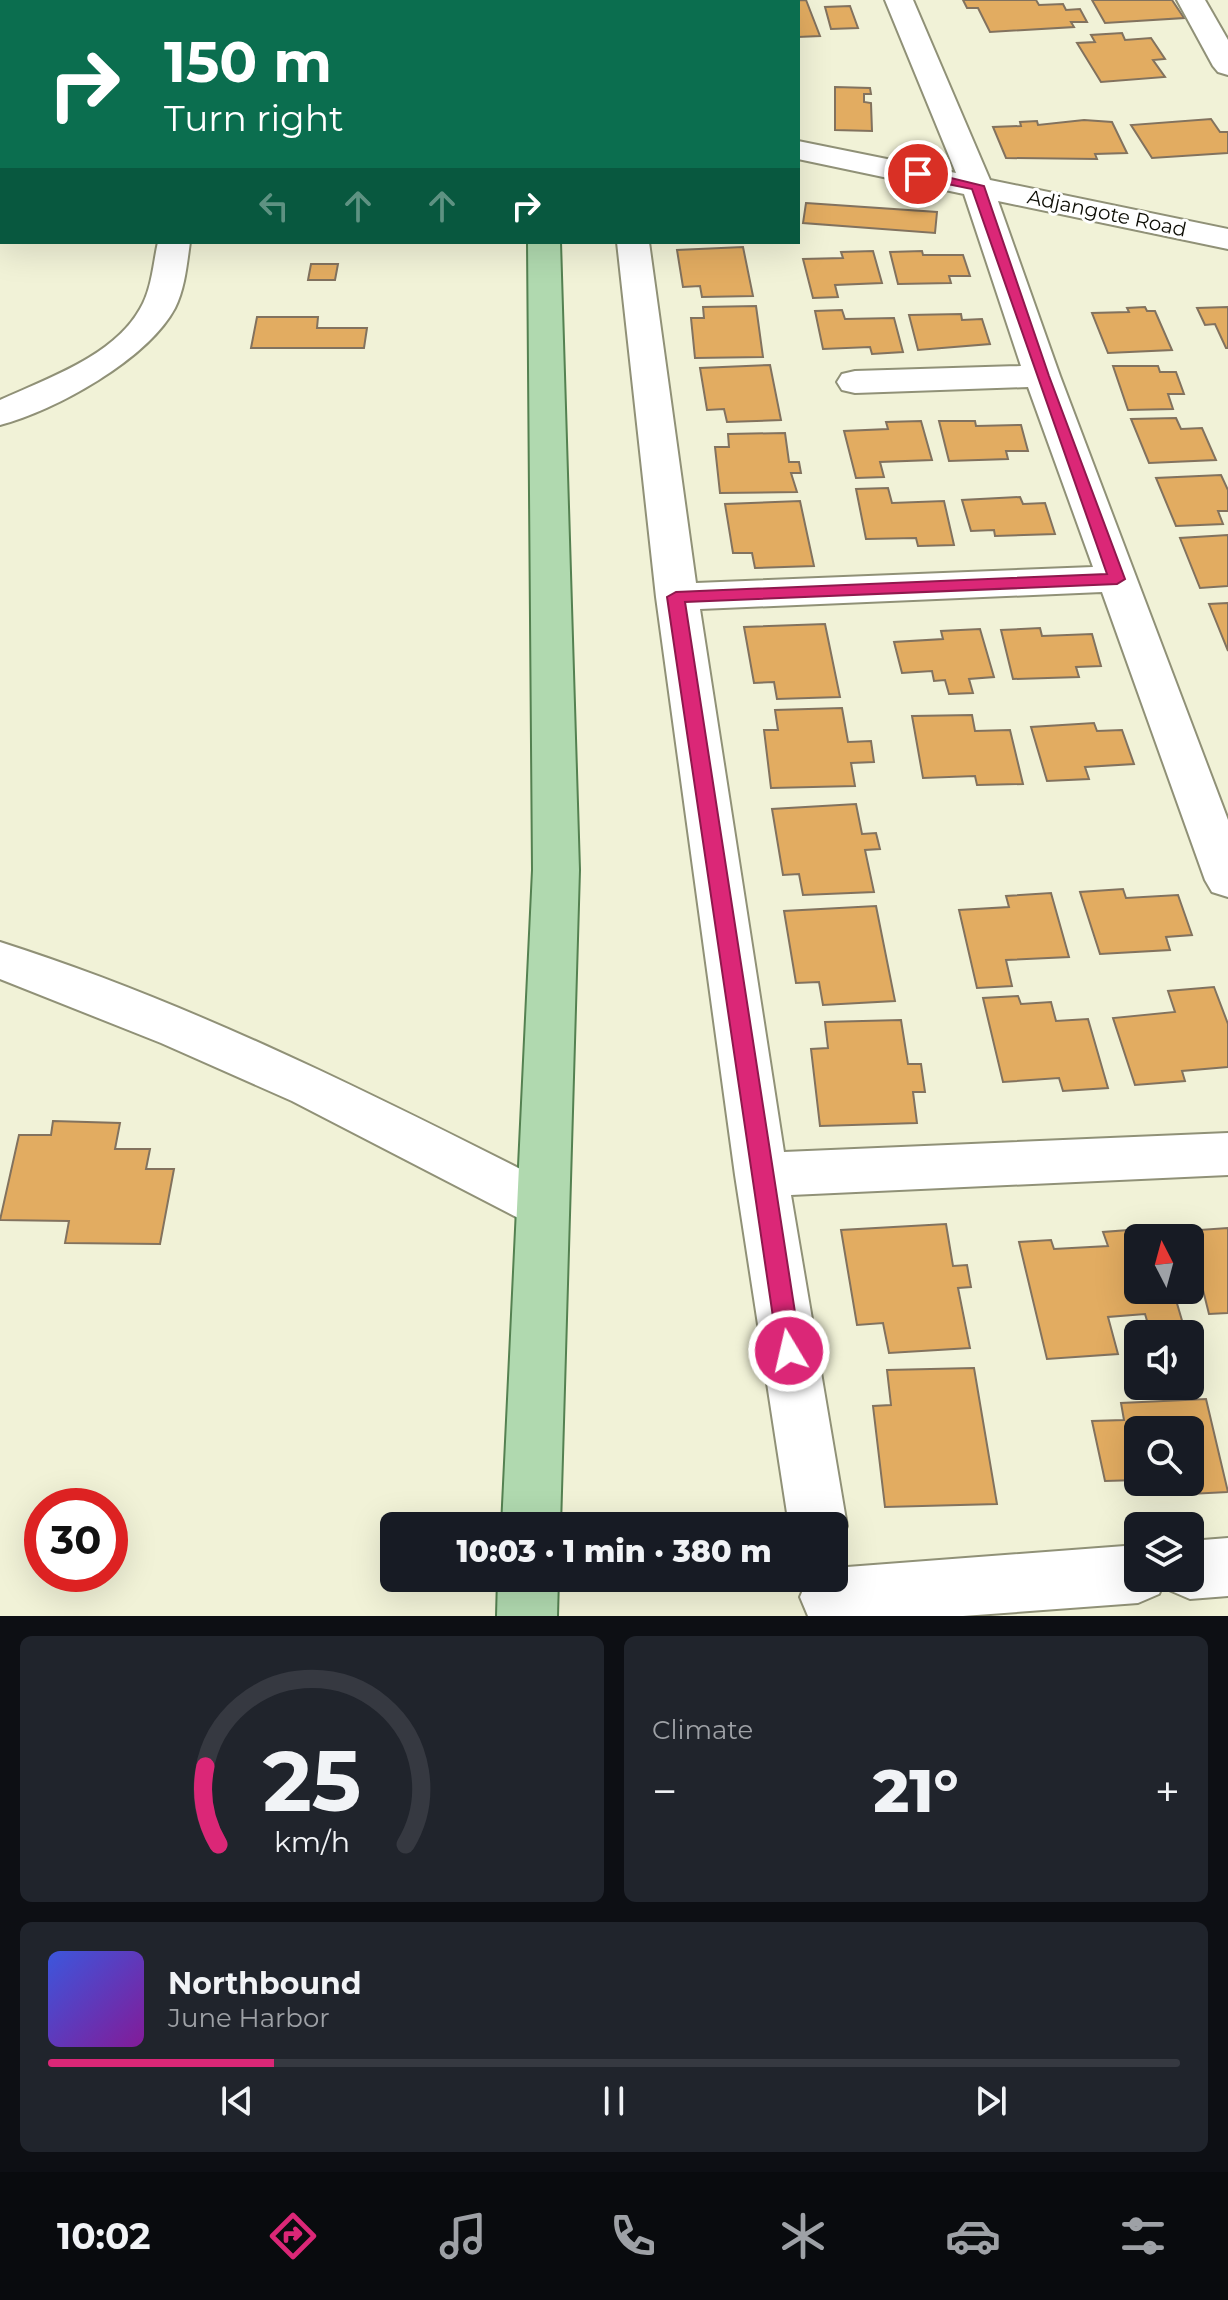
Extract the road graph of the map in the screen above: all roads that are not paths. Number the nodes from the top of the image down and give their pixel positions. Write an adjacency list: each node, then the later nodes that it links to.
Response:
1 (899, 0): 5 (street)
2 (1191, 0): 3 (street)
3 (1228, 66)
4 (800, 150): 5 (street, Adjangote Road)
5 (977, 186): 6 (street, Adjangote Road); 10 (street)
6 (1228, 239)
7 (174, 244): 12 (street)
8 (544, 244): 19 (main road)
9 (633, 244): 14 (street)
10 (1042, 376): 11 (street); 13 (street)
11 (855, 382)
12 (0, 414)
13 (1117, 579): 14 (street); 15 (street)
14 (676, 597): 18 (street)
15 (1228, 880)
16 (0, 960): 19 (street)
17 (1228, 1154): 18 (street)
18 (761, 1175): 21 (street)
19 (542, 1205): 20 (main road)
20 (531, 1512)
21 (816, 1512)
22 (1228, 1567): 23 (street)
23 (1204, 1569)
24 (1124, 1575): 26 (street)
25 (528, 1592): 27 (main road)
26 (830, 1597)
27 (527, 1616)

